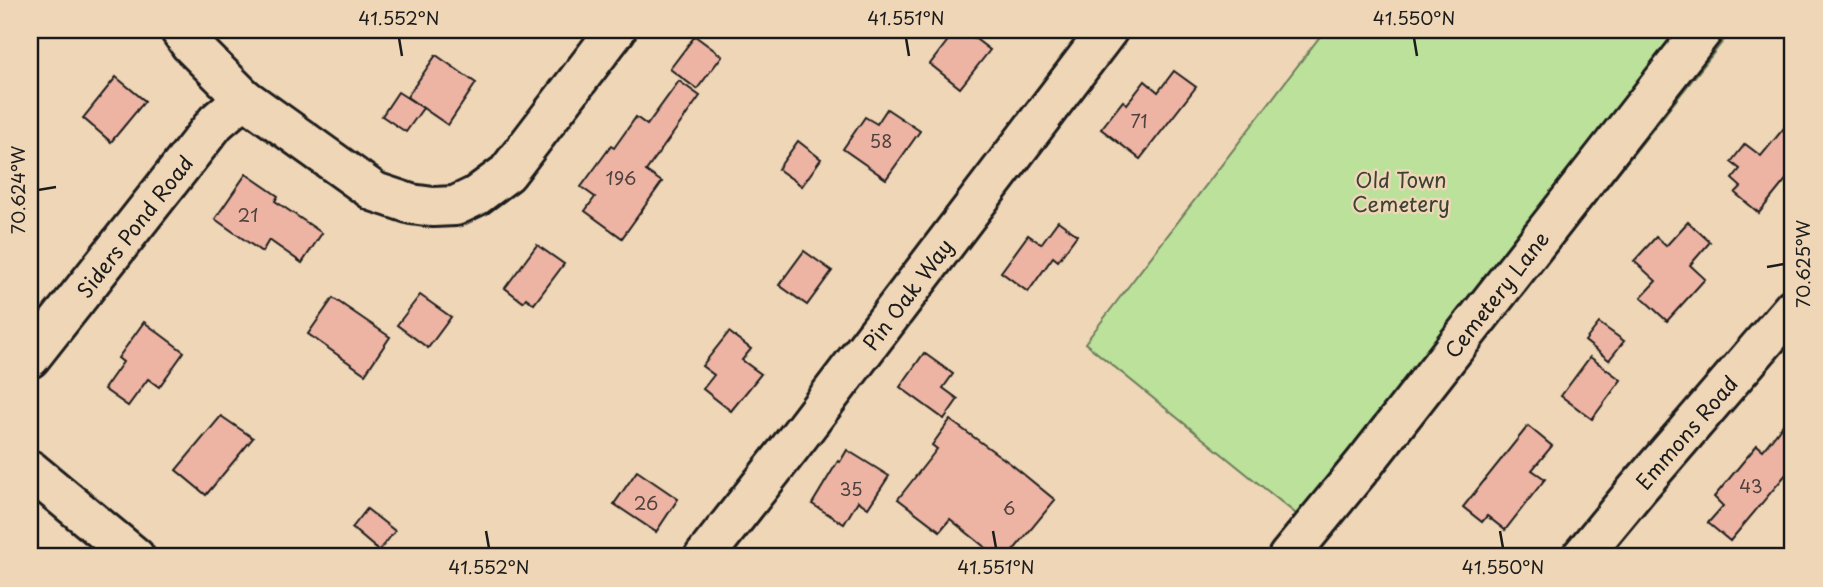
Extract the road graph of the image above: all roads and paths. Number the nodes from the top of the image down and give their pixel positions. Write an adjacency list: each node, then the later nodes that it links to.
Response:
1 (180, 30): 5 (main road)
2 (616, 30): 5 (main road)
3 (1108, 30): 10 (main road, Pin Oak Way)
4 (1703, 30): 11 (main road, Cemetery Lane)
5 (244, 98): 7 (main road, Siders Pond Road)
6 (1793, 308): 12 (main road, Emmons Road)
7 (30, 358)
8 (30, 470): 9 (main road)
9 (135, 557)
10 (704, 557)
11 (1288, 557)
12 (1581, 557)

